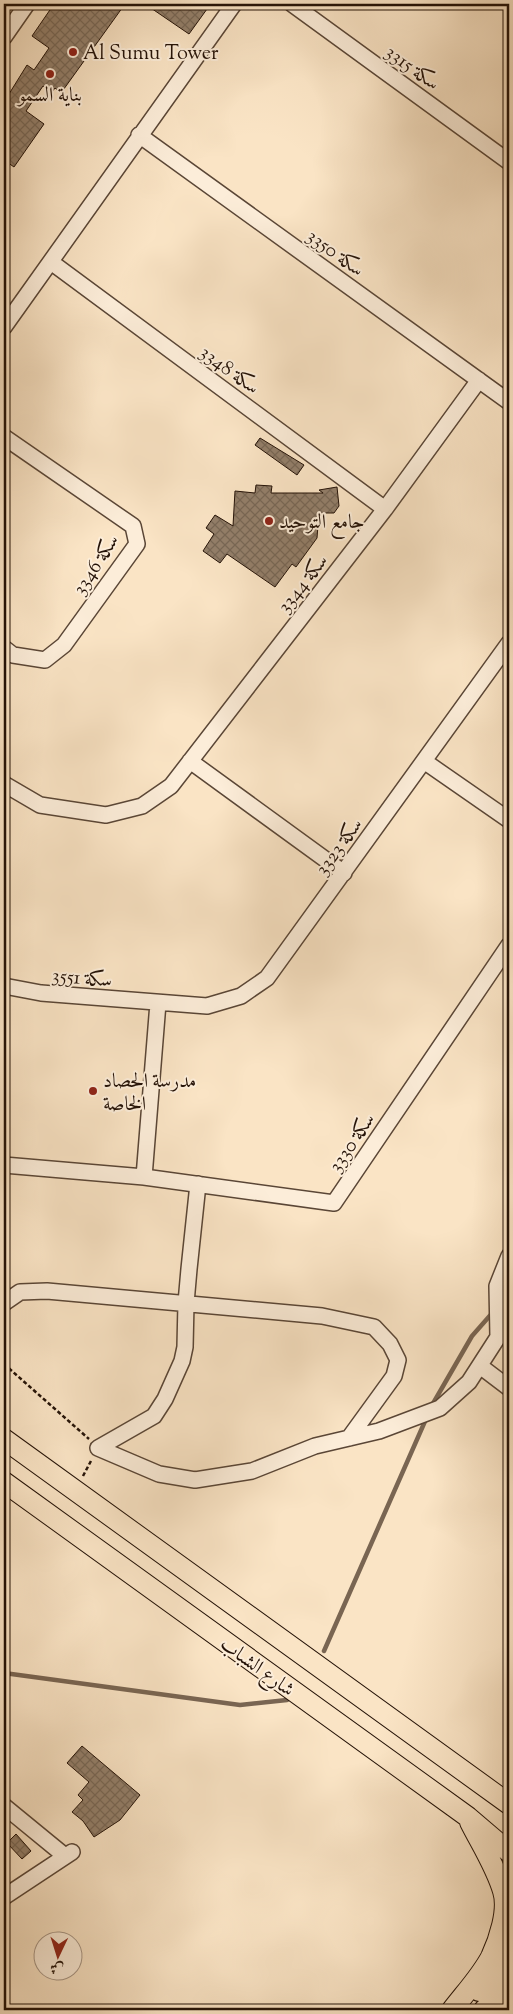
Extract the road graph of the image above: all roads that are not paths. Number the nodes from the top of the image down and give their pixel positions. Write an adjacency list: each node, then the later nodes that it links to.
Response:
1 (27, 4): 4 (street)
2 (234, 4): 5 (street)
3 (292, 4): 6 (street, سكة 3315)
4 (4, 38)
5 (139, 135): 7 (street); 9 (street, سكة 3350)
6 (509, 162)
7 (51, 262): 8 (street); 12 (street, سكة 3348)
8 (4, 327)
9 (480, 380): 10 (street, سكة 3350); 12 (street, سكة 3344)
10 (509, 402)
11 (4, 437): 14 (street, سكة 3346)
12 (385, 509): 16 (street, سكة 3344)
13 (509, 642): 15 (street, سكة 3323)
14 (4, 648)
15 (424, 760): 18 (street); 19 (street, سكة 3323)
16 (190, 761): 17 (street, سكة 3344); 19 (street)
17 (4, 784)
18 (509, 820)
19 (344, 873): 22 (street, سكة 3323)
20 (509, 945): 25 (street, سكة 3330)
21 (4, 986): 22 (street, سكة 3551)
22 (158, 1003): 24 (street)
23 (4, 1165): 24 (street, سكة 3330)
24 (144, 1176): 25 (street, سكة 3330)
25 (198, 1184): 28 (street)
26 (509, 1256): 29 (street)
27 (4, 1302): 28 (street)
28 (186, 1303): 32 (street); 32 (street)
29 (504, 1334): 30 (street)
30 (480, 1366): 31 (street); 32 (street)
31 (509, 1388)
32 (349, 1438)
33 (4, 1439): 35 (main road, شارع الشباب)
34 (4, 1482): 37 (main road, شارع الشباب)
35 (509, 1804)
36 (4, 1806): 39 (street)
37 (468, 1818): 38 (main road, شارع الشباب); 42 (main road)
38 (509, 1852)
39 (4, 1897)
40 (509, 1961): 43 (main road)
41 (509, 1989): 44 (main road)
42 (452, 2010)
43 (460, 2010)
44 (484, 2010)

